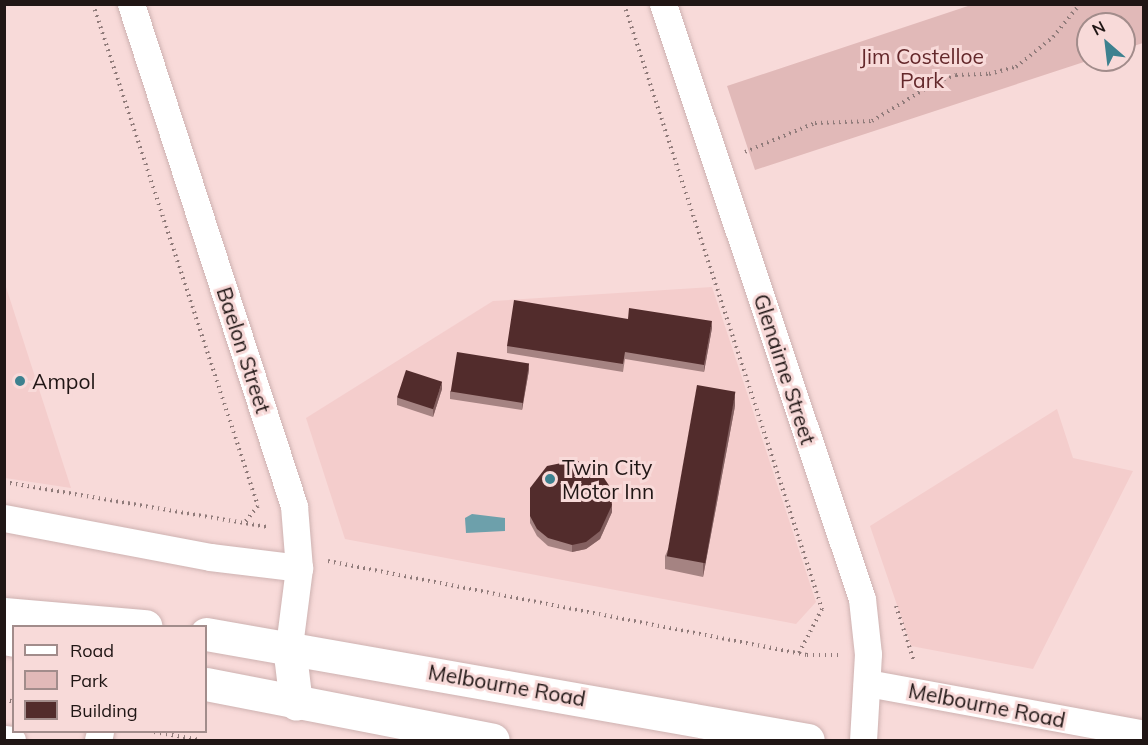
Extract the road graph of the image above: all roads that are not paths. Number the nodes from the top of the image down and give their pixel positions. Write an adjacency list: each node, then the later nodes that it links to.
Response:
1 (131, 4): 4 (street, Baelon Street)
2 (663, 4): 9 (street, Glenairne Street)
3 (4, 518): 4 (street)
4 (299, 557): 8 (street, Baelon Street)
5 (4, 614): 6 (main road)
6 (123, 625)
7 (207, 633): 8 (main road, Melbourne Road)
8 (289, 646): 11 (main road, Baelon Street); 16 (main road, Melbourne Road)
9 (867, 683): 12 (street, Melbourne Road); 17 (street, Glenairne Street)
10 (207, 684): 11 (main road)
11 (296, 704): 15 (main road)
12 (1143, 734)
13 (4, 739): 14 (street)
14 (12, 741)
15 (493, 741)
16 (808, 741)
17 (863, 741)

